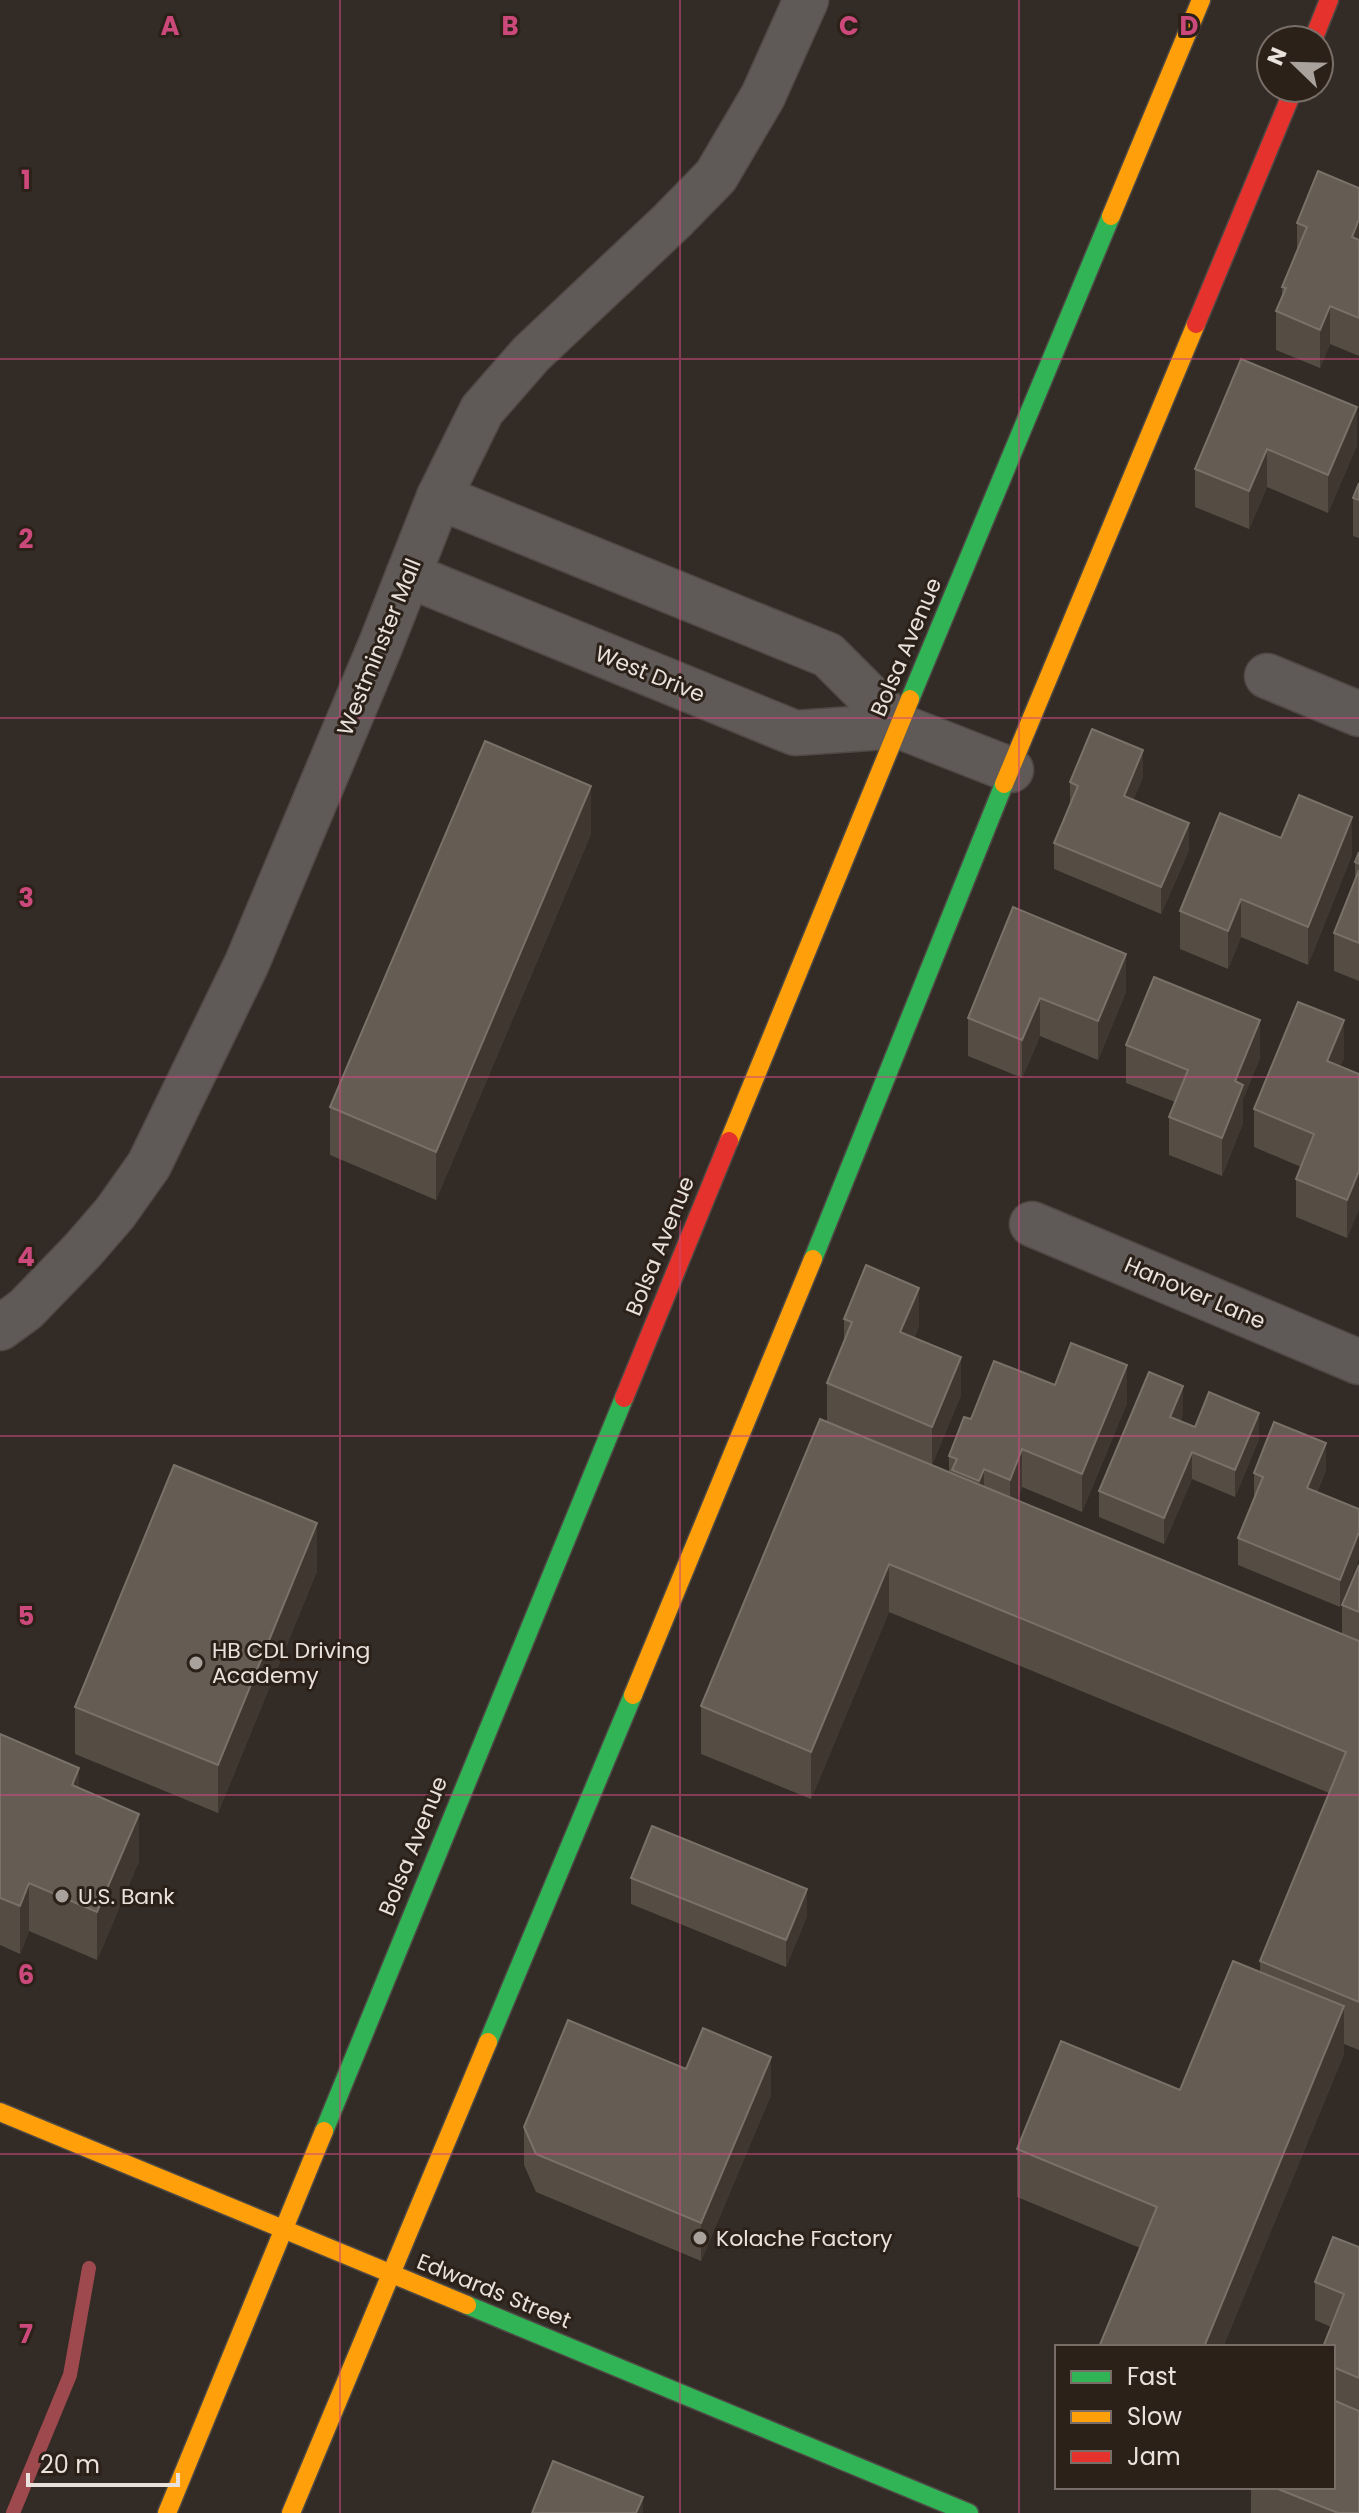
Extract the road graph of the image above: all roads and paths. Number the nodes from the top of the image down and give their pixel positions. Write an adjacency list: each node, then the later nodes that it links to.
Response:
1 (806, 0): 6 (street, Westminster Mall)
2 (1201, 0): 10 (main road, Bolsa Avenue)
3 (1329, 0): 4 (main road)
4 (1319, 24)
5 (1287, 104): 11 (main road)
6 (439, 497): 7 (street, Westminster Mall); 10 (street, West Drive)
7 (408, 575): 10 (street, West Drive); 13 (street, Westminster Mall)
8 (1267, 676): 9 (street)
9 (1359, 714)
10 (899, 726): 11 (street, West Drive); 16 (main road, Bolsa Avenue)
11 (1011, 770): 17 (main road)
12 (1032, 1224): 14 (street, Hanover Lane)
13 (0, 1328)
14 (1359, 1362)
15 (0, 2112): 16 (main road, Edwards Street)
16 (283, 2229): 17 (main road, Edwards Street); 18 (main road, Bolsa Avenue)
17 (390, 2274): 19 (main road); 20 (main road, Edwards Street)
18 (167, 2513)
19 (291, 2513)
20 (969, 2513)

